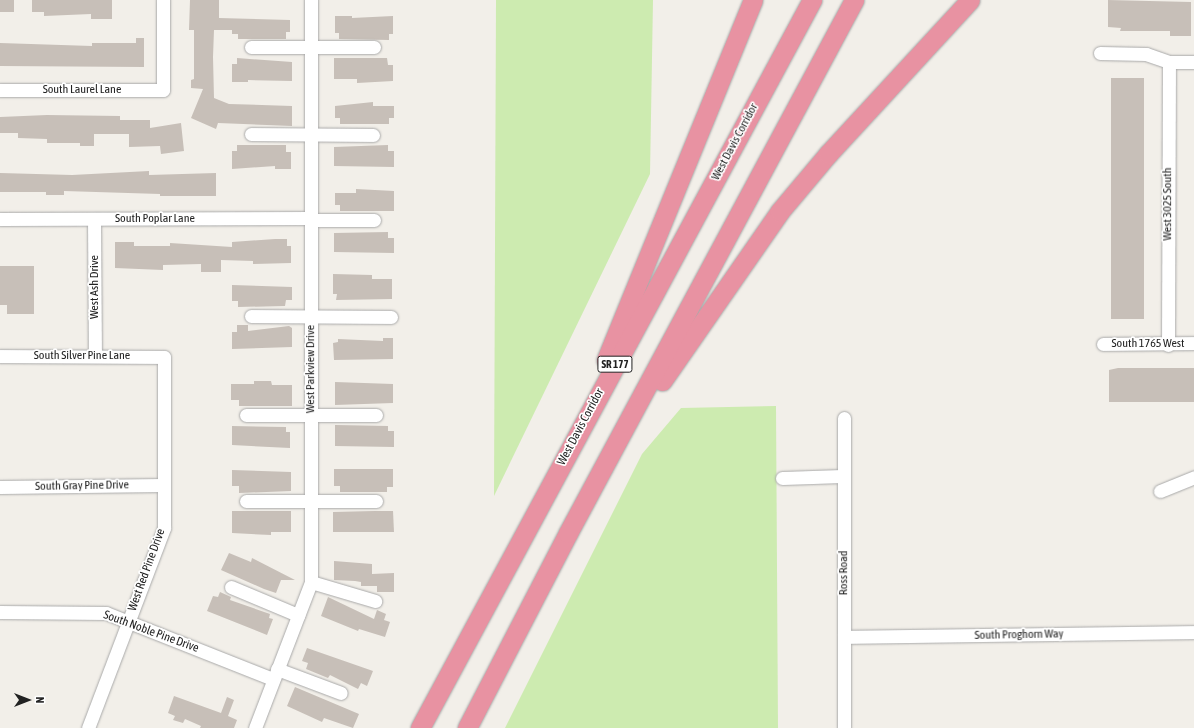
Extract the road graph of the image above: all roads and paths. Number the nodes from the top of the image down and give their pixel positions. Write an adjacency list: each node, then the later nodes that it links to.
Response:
1 (164, 0): 13 (street, South Laurel Lane)
2 (311, 0): 9 (street, West Parkview Drive)
3 (753, 0): 35 (highway)
4 (812, 0): 35 (highway, West Davis Corridor / SR 177)
5 (854, 0): 34 (highway)
6 (970, 0): 34 (highway)
7 (251, 47): 9 (street)
8 (374, 47): 9 (street)
9 (311, 48): 15 (street, West Parkview Drive)
10 (1100, 54): 11 (street)
11 (1169, 62): 12 (street); 26 (street, West 3025 South)
12 (1194, 62)
13 (0, 90)
14 (251, 134): 15 (street)
15 (311, 134): 16 (street); 19 (street, West Parkview Drive)
16 (373, 135)
17 (0, 219): 18 (street, South Poplar Lane)
18 (94, 219): 19 (street, South Poplar Lane); 28 (street, West Ash Drive)
19 (311, 219): 20 (street, South Poplar Lane); 22 (street, West Parkview Drive)
20 (374, 220)
21 (251, 316): 22 (street)
22 (311, 317): 23 (street); 31 (street, West Parkview Drive)
23 (391, 317)
24 (1103, 344): 26 (street, South 1765 West)
25 (1194, 344): 26 (street, South 1765 West)
26 (1168, 345)
27 (0, 356): 28 (street, South Silver Pine Lane)
28 (95, 356): 29 (street, South Silver Pine Lane)
29 (164, 356): 39 (street, West Red Pine Drive)
30 (246, 415): 31 (street)
31 (311, 415): 32 (street); 43 (street, West Parkview Drive)
32 (376, 415)
33 (844, 418): 36 (street, Ross Road)
34 (623, 431): 58 (highway)
35 (575, 438): 57 (highway, West Davis Corridor / SR 177)
36 (843, 476): 38 (street); 52 (street, Ross Road)
37 (1194, 477): 41 (street)
38 (782, 478)
39 (164, 485): 40 (street, South Gray Pine Drive); 50 (street, West Red Pine Drive)
40 (0, 487)
41 (1160, 491)
42 (246, 501): 43 (street)
43 (311, 501): 44 (street); 45 (street, West Parkview Drive)
44 (376, 501)
45 (311, 582): 47 (street); 49 (street, West Parkview Drive)
46 (231, 588): 49 (street)
47 (375, 601)
48 (0, 612): 50 (street, South Noble Pine Drive)
49 (298, 615): 53 (street, West Parkview Drive)
50 (129, 621): 53 (street, South Noble Pine Drive); 55 (street, West Red Pine Drive)
51 (1194, 632): 52 (street, South Proghorn Way)
52 (844, 637): 59 (street, Ross Road)
53 (275, 674): 54 (street, South Noble Pine Drive); 56 (street, West Parkview Drive)
54 (341, 694)
55 (88, 728)
56 (255, 728)
57 (420, 728)
58 (467, 728)
59 (844, 728)

